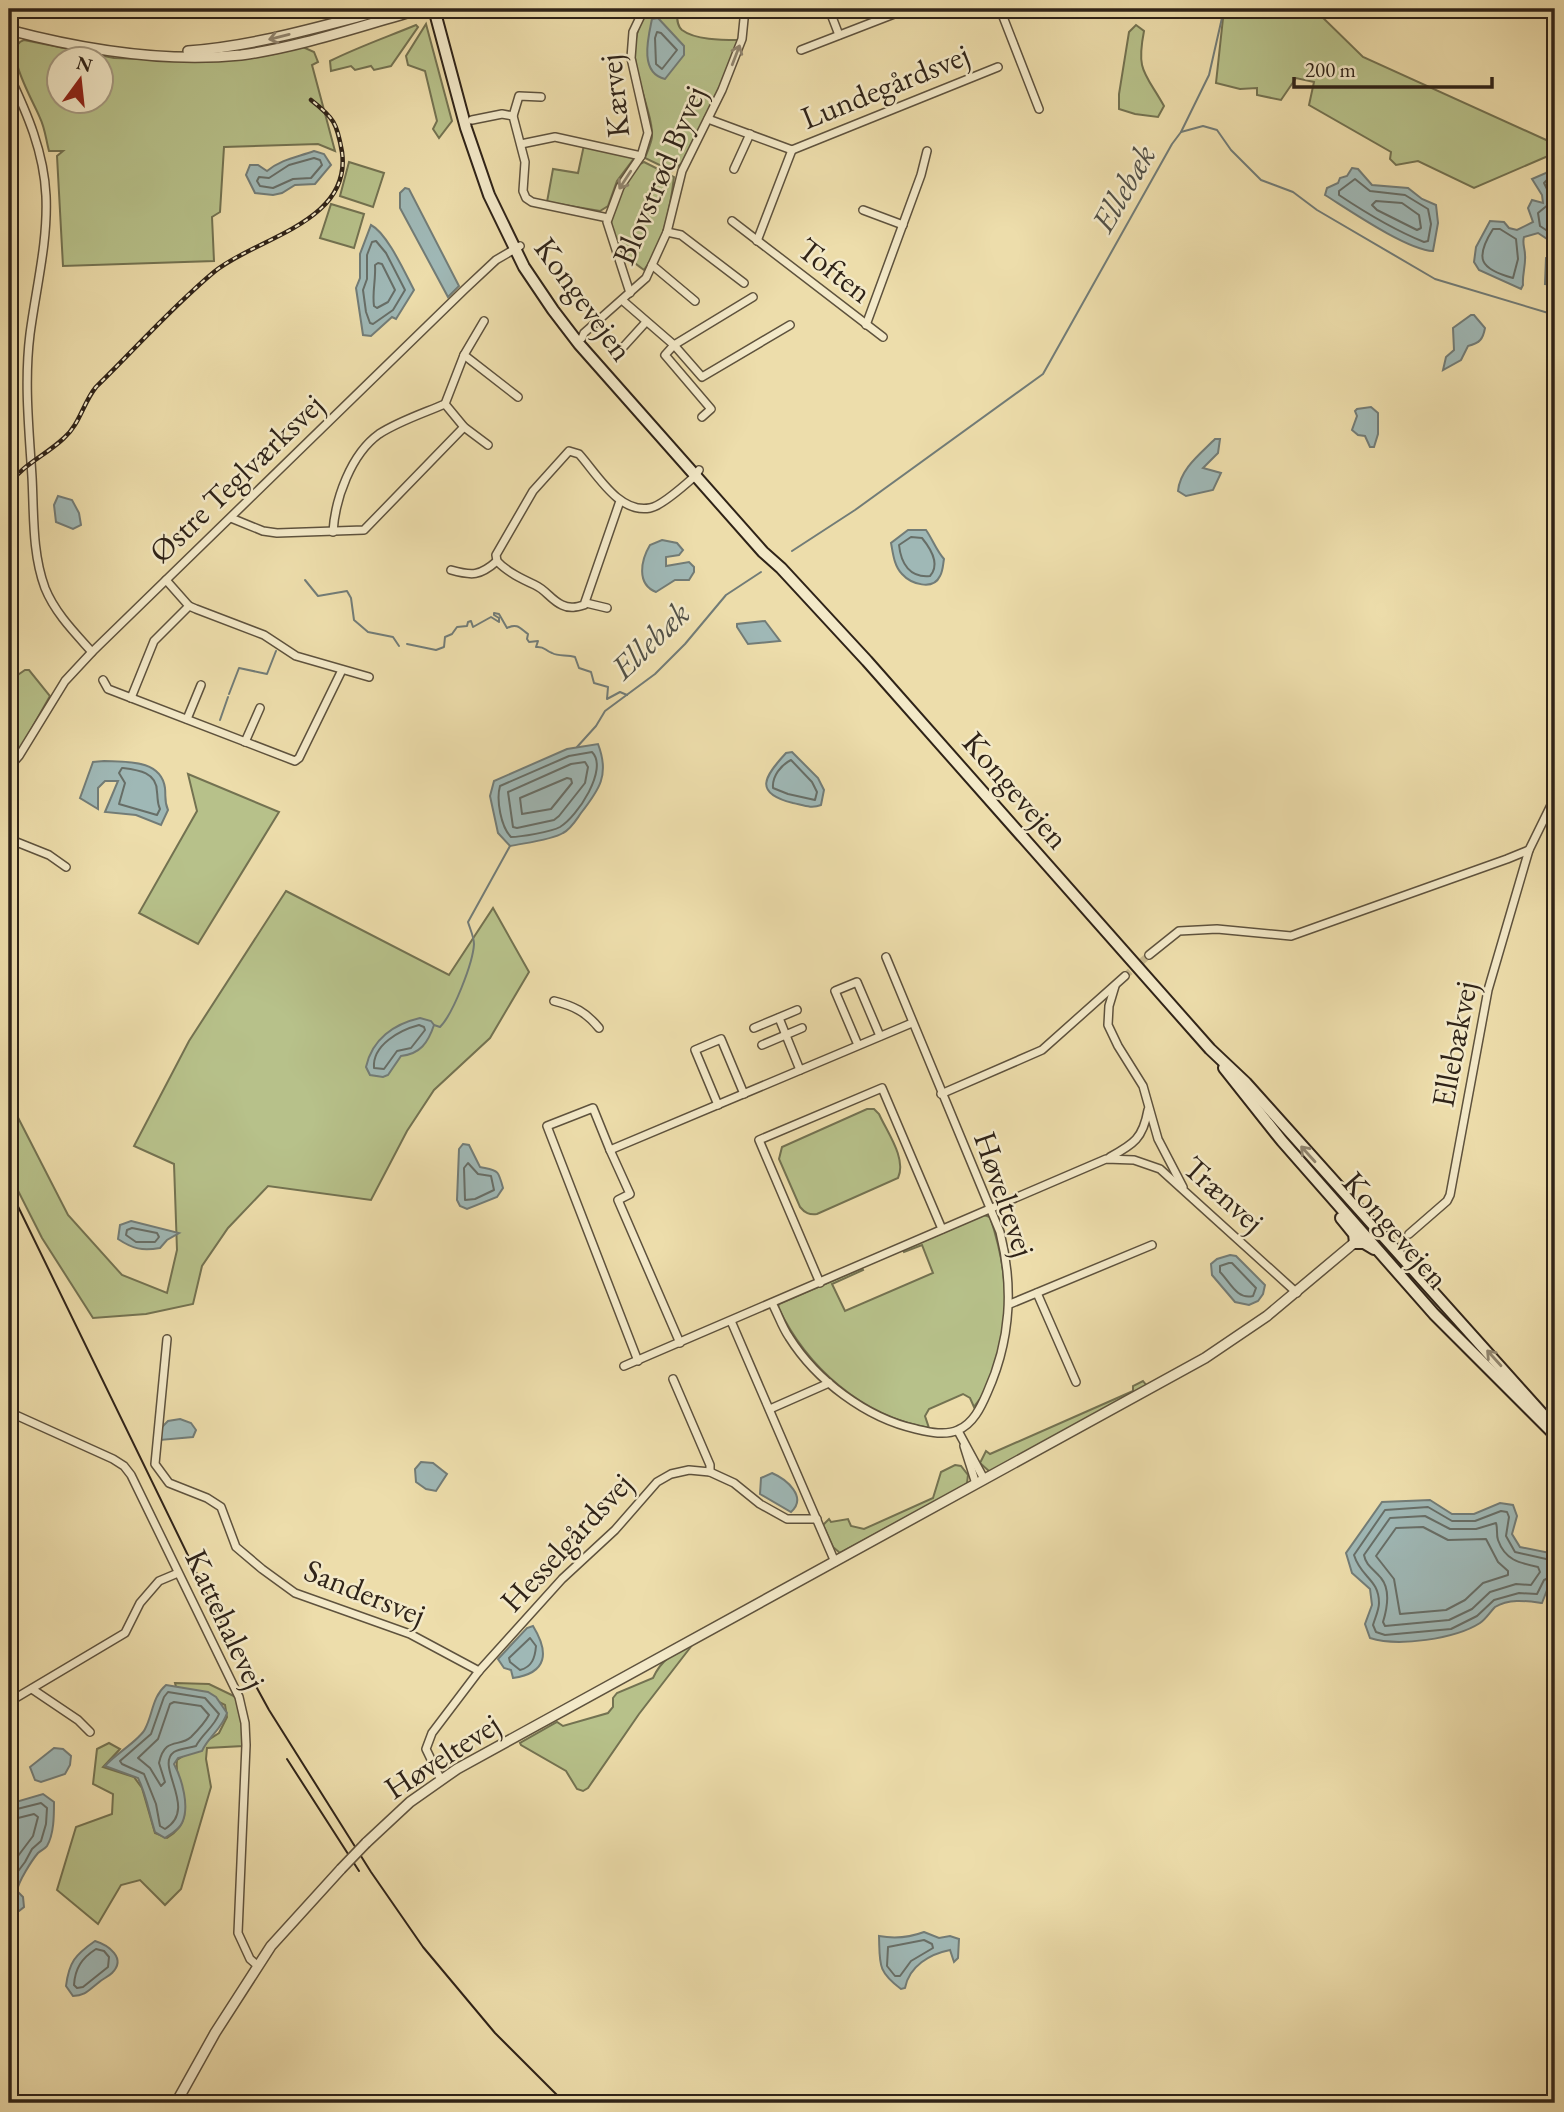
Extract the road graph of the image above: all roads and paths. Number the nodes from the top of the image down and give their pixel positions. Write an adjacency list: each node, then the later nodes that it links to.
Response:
1 (388, 9): 10 (street)
2 (422, 9): 10 (street)
3 (436, 9): 19 (main road, Kongevejen); 32 (main road, Kongevejen)
4 (644, 9): 24 (street, Kærvej)
5 (745, 9): 18 (street, Blovstrød Byvej, one-way to 5)
6 (829, 9): 11 (street)
7 (907, 9): 11 (street)
8 (1000, 9): 16 (street)
9 (9, 30): 10 (street)
10 (317, 33)
11 (839, 35): 12 (street)
12 (801, 50)
13 (998, 67): 22 (street, Lundegårdsvej)
14 (9, 75): 63 (street)
15 (541, 97): 17 (street)
16 (1039, 108)
17 (513, 116): 19 (street); 21 (street)
18 (708, 119): 20 (street, Lundegårdsvej); 30 (street, Blovstrød Byvej)
19 (472, 120): 32 (main road, Kongevejen)
20 (750, 134): 22 (street, Lundegårdsvej); 25 (street)
21 (521, 144): 24 (street); 27 (street)
22 (792, 150): 31 (street, Toften)
23 (927, 151): 29 (street)
24 (641, 156): 27 (street, Kærvej, one-way to 27)
25 (734, 169)
26 (863, 210): 29 (street)
27 (608, 218): 35 (street)
28 (732, 221): 31 (street, Toften)
29 (903, 225): 42 (street)
30 (667, 232): 33 (street, Blovstrød Byvej); 34 (street)
31 (757, 241): 42 (street, Toften)
32 (518, 247): 44 (main road, Kongevejen); 53 (main road, Kongevejen); 55 (street, Østre Teglværksvej)
33 (652, 265): 35 (street, Blovstrød Byvej); 38 (street)
34 (744, 283)
35 (630, 293): 37 (street, Blovstrød Byvej)
36 (752, 297): 45 (street)
37 (622, 300): 40 (street); 44 (street, Blovstrød Byvej)
38 (695, 301)
39 (484, 321): 46 (street)
40 (646, 322): 45 (street); 47 (street)
41 (790, 325): 45 (street)
42 (866, 325): 43 (street, Toften)
43 (883, 337)
44 (582, 338): 53 (main road, Kongevejen)
45 (674, 345): 50 (street)
46 (464, 355): 48 (street); 49 (street)
47 (616, 355)
48 (518, 397)
49 (445, 404): 51 (street); 56 (street)
50 (702, 417)
51 (464, 426): 52 (street); 56 (street)
52 (488, 445)
53 (697, 473): 54 (street); 92 (main road, Kongevejen)
54 (620, 501): 57 (street); 60 (street)
55 (231, 518): 56 (street); 59 (street, Østre Teglværksvej)
56 (334, 532)
57 (496, 561): 58 (street); 60 (street)
58 (451, 570)
59 (166, 580): 61 (street); 63 (street, Østre Teglværksvej)
60 (586, 603): 62 (street)
61 (189, 606): 64 (street); 68 (street)
62 (607, 608)
63 (92, 652): 72 (street, Østre Teglværksvej)
64 (342, 670): 65 (street); 71 (street)
65 (369, 677)
66 (103, 680): 68 (street)
67 (201, 685): 70 (street)
68 (131, 698): 70 (street)
69 (260, 708): 71 (street)
70 (187, 719): 71 (street)
71 (245, 742)
72 (9, 768)
73 (1555, 797): 75 (street, Ellebækvej)
74 (9, 839): 76 (street)
75 (1529, 850): 77 (street); 106 (street, Ellebækvej)
76 (66, 867)
77 (1149, 955)
78 (886, 957): 84 (street, Høveltevej)
79 (1125, 976): 80 (street)
80 (1115, 986): 95 (street); 97 (street)
81 (554, 1001): 85 (street)
82 (797, 1010): 83 (street)
83 (779, 1018): 86 (street); 88 (street)
84 (912, 1023): 89 (street); 95 (street, Høveltevej)
85 (599, 1028)
86 (754, 1028)
87 (802, 1028): 88 (street)
88 (786, 1035): 90 (street); 93 (street)
89 (880, 1036): 91 (street); 91 (street)
90 (762, 1045)
91 (858, 1045): 93 (street)
92 (1210, 1049): 98 (main road, Kongevejen); 102 (main road, Kongevejen, one-way to 92)
93 (800, 1070): 94 (street)
94 (744, 1094): 96 (street); 96 (street)
95 (941, 1094): 103 (street, Høveltevej)
96 (718, 1105): 99 (street)
97 (1149, 1105): 100 (street, Trænvej); 101 (street)
98 (1282, 1141): 105 (main road, Kongevejen); 107 (main road)
99 (610, 1150): 118 (street); 119 (street)
100 (1106, 1160): 101 (street, Trænvej); 103 (street, Trænvej)
101 (1186, 1191): 112 (street, Trænvej)
102 (1353, 1203): 105 (main road); 117 (main road, Kongevejen)
103 (991, 1208): 104 (street, Trænvej); 114 (street, Høveltevej)
104 (942, 1229): 110 (street, Trænvej); 110 (street)
105 (1364, 1234): 107 (street, Høveltevej); 109 (main road, Kongevejen); 117 (main road)
106 (1409, 1234)
107 (1355, 1243): 109 (main road); 112 (street, Høveltevej)
108 (1152, 1245): 111 (street)
109 (1385, 1259): 128 (main road, Kongevejen)
110 (820, 1283): 113 (street, Trænvej)
111 (1037, 1293): 114 (street); 122 (street)
112 (1297, 1293): 130 (street, Høveltevej)
113 (772, 1303): 115 (street, Trænvej); 123 (street)
114 (1010, 1304): 127 (street, Høveltevej)
115 (731, 1321): 118 (street, Trænvej); 124 (street)
116 (167, 1339): 134 (street, Sandersvej)
117 (1477, 1339): 126 (main road, Kongevejen, one-way to 117)
118 (680, 1343): 119 (street, Trænvej)
119 (638, 1360): 120 (street, Trænvej)
120 (624, 1366)
121 (673, 1379): 129 (street)
122 (1076, 1382)
123 (829, 1383): 124 (street); 127 (street)
124 (770, 1409): 131 (street)
125 (9, 1412): 133 (street, Kattehalevej)
126 (1555, 1428)
127 (958, 1431): 130 (street)
128 (1555, 1435)
129 (710, 1472): 131 (street, Hesselgårdsvej); 134 (street, Hesselgårdsvej)
130 (980, 1482): 132 (street, Høveltevej)
131 (817, 1519): 132 (street)
132 (835, 1562): 138 (street, Høveltevej)
133 (178, 1573): 135 (street); 139 (street, Kattehalevej)
134 (479, 1671): 138 (street, Hesselgårdsvej)
135 (32, 1689): 136 (street); 137 (street)
136 (9, 1702)
137 (90, 1732)
138 (440, 1780): 139 (street, Høveltevej, bridge)
139 (258, 1966): 140 (street, Høveltevej)
140 (176, 2103)

